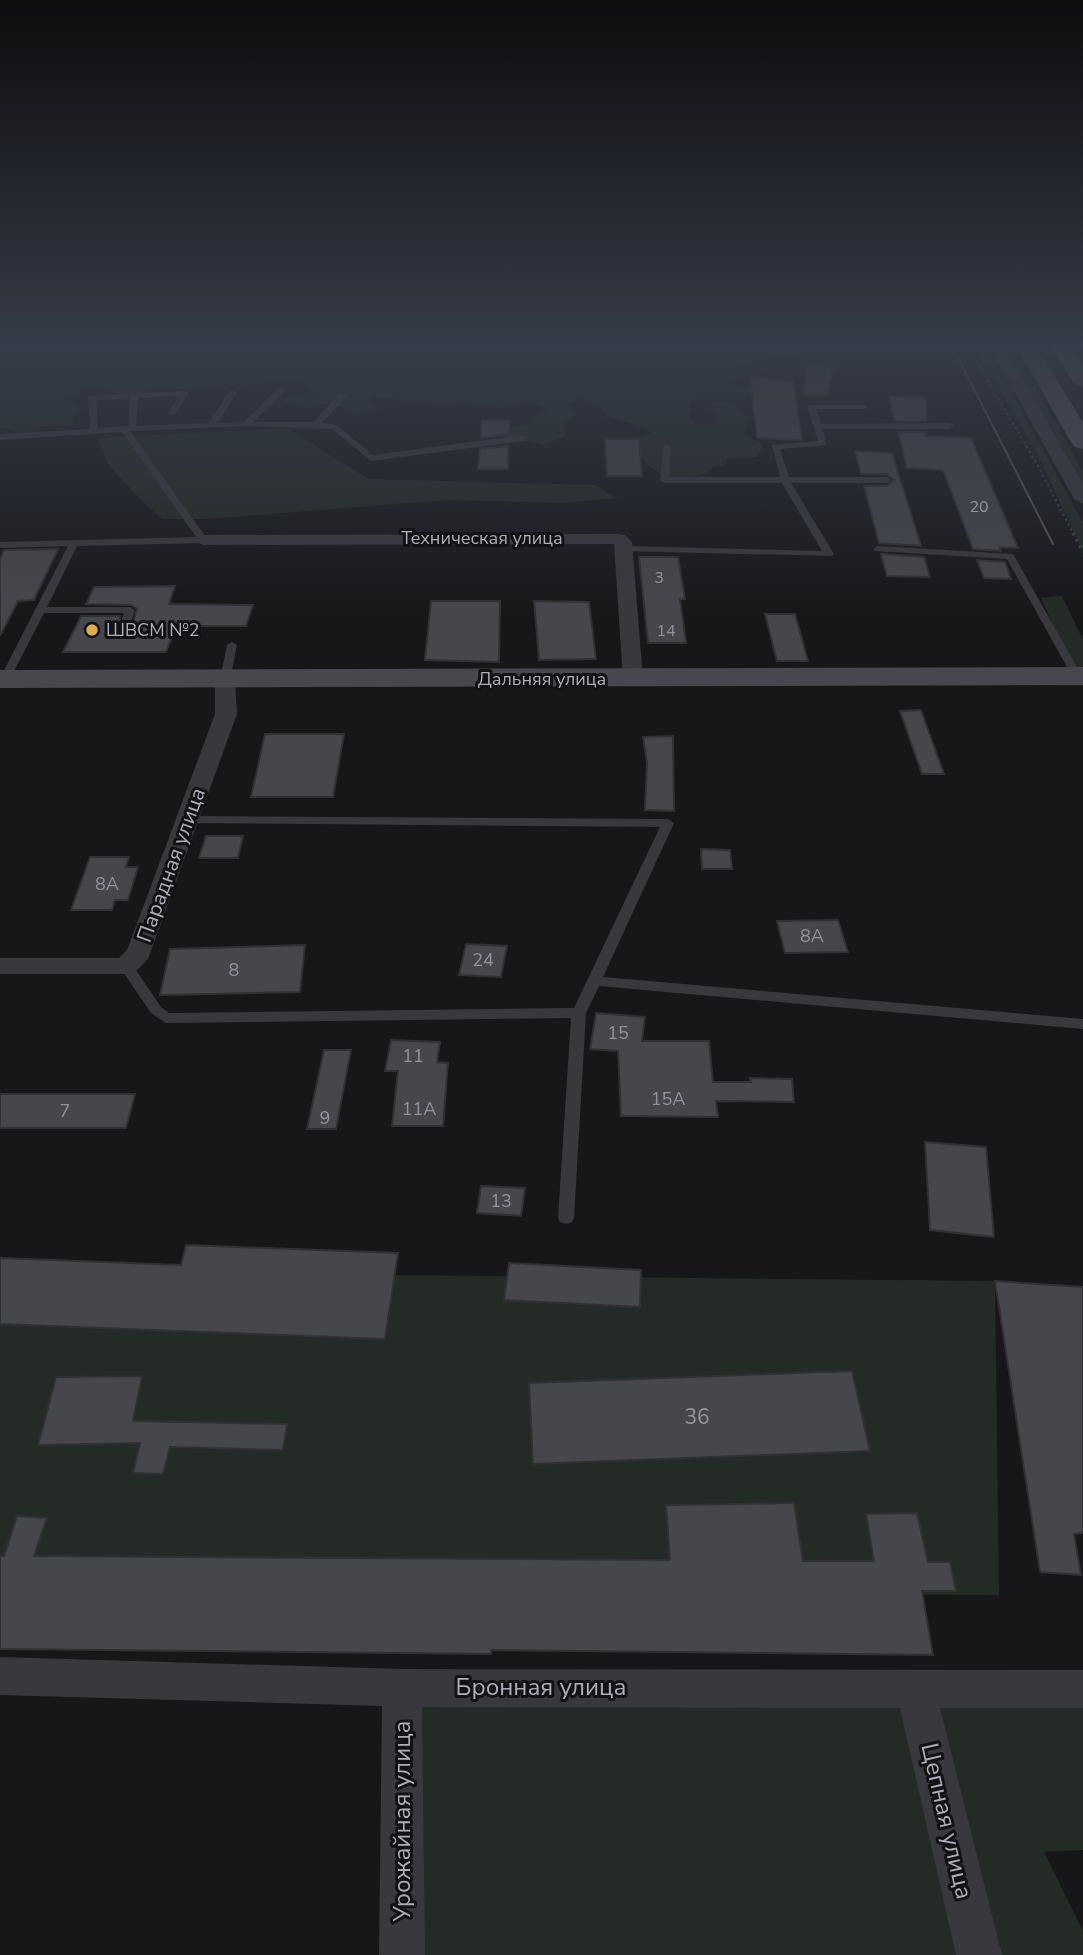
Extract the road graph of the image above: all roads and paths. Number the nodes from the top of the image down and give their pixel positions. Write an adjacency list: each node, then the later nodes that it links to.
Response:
1 (59, 433): 7 (lane)
2 (131, 433): 13 (lane)
3 (341, 433): 8 (lane)
4 (819, 433): 10 (lane)
5 (1019, 433): 18 (path)
6 (1046, 433): 12 (street)
7 (0, 437)
8 (524, 438)
9 (667, 447): 10 (lane)
10 (785, 480): 11 (lane); 16 (lane)
11 (887, 480)
12 (1083, 499)
13 (203, 540): 14 (lane); 16 (street, Техническая улица)
14 (74, 543): 15 (lane); 19 (lane)
15 (0, 545)
16 (623, 549): 22 (street)
17 (878, 549): 23 (lane)
18 (1083, 552)
19 (40, 610): 20 (lane); 24 (lane)
20 (125, 625)
21 (232, 645): 25 (lane)
22 (633, 679): 23 (main road, Дальняя улица); 25 (main road, Дальняя улица)
23 (1079, 680): 25 (main road, Дальняя улица)
24 (2, 683): 25 (main road, Дальняя улица)
25 (224, 684): 26 (street, Парадная улица)
26 (188, 820): 28 (street, Парадная улица); 29 (lane)
27 (0, 966): 28 (street, Парадная улица)
28 (126, 966): 30 (lane)
29 (594, 981): 30 (lane); 31 (lane)
30 (579, 1013): 32 (lane)
31 (1083, 1024)
32 (566, 1218)
33 (0, 1676): 35 (street, Бронная улица)
34 (915, 1687): 35 (street, Бронная улица); 36 (street, Бронная улица); 38 (street, Цепная улица)
35 (402, 1688): 37 (street, Урожайная улица)
36 (1083, 1689)
37 (402, 1955)
38 (979, 1955)

